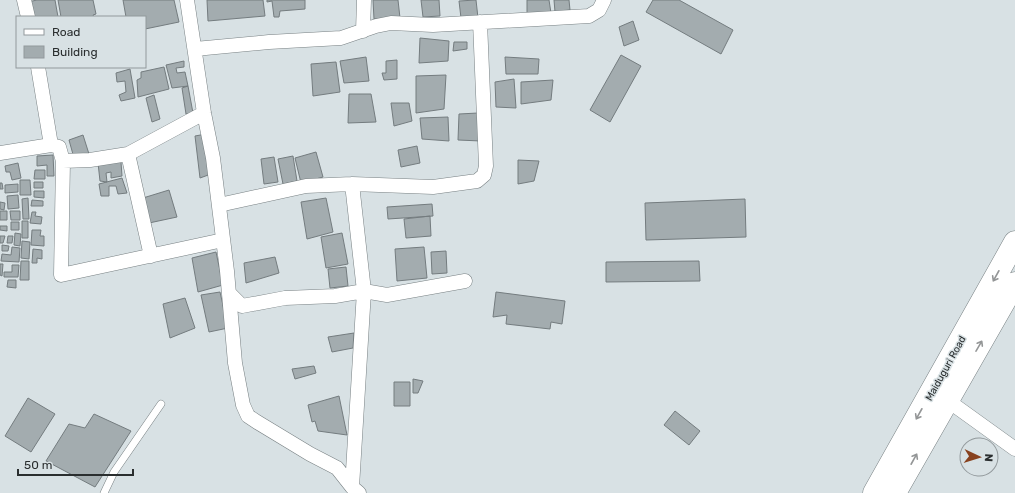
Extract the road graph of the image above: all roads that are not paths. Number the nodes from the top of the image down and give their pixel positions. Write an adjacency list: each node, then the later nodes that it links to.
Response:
1 (24, 0): 5 (street)
2 (187, 0): 8 (street)
3 (364, 0): 7 (street)
4 (604, 0): 6 (street)
5 (28, 16)
6 (480, 22): 7 (street); 15 (street)
7 (363, 31): 8 (street)
8 (195, 49): 10 (street)
9 (38, 68): 11 (street)
10 (204, 113): 13 (street); 16 (street)
11 (51, 145): 12 (street); 14 (street)
12 (0, 153)
13 (128, 154): 14 (street); 19 (street)
14 (63, 161): 19 (street)
15 (352, 184): 16 (street); 22 (street)
16 (219, 205): 17 (street)
17 (223, 240): 19 (street); 23 (street)
18 (1015, 242): 29 (highway, Maiduguri Road, one-way to 29)
19 (151, 256)
20 (466, 281): 22 (street)
21 (1015, 283): 24 (highway, Maiduguri Road, one-way to 21)
22 (364, 291): 23 (street); 27 (street)
23 (229, 293): 27 (street)
24 (948, 400): 26 (street); 30 (highway, Maiduguri Road, one-way to 24)
25 (161, 404): 28 (lane)
26 (1015, 449)
27 (355, 490)
28 (104, 493)
29 (874, 493)
30 (895, 493)

